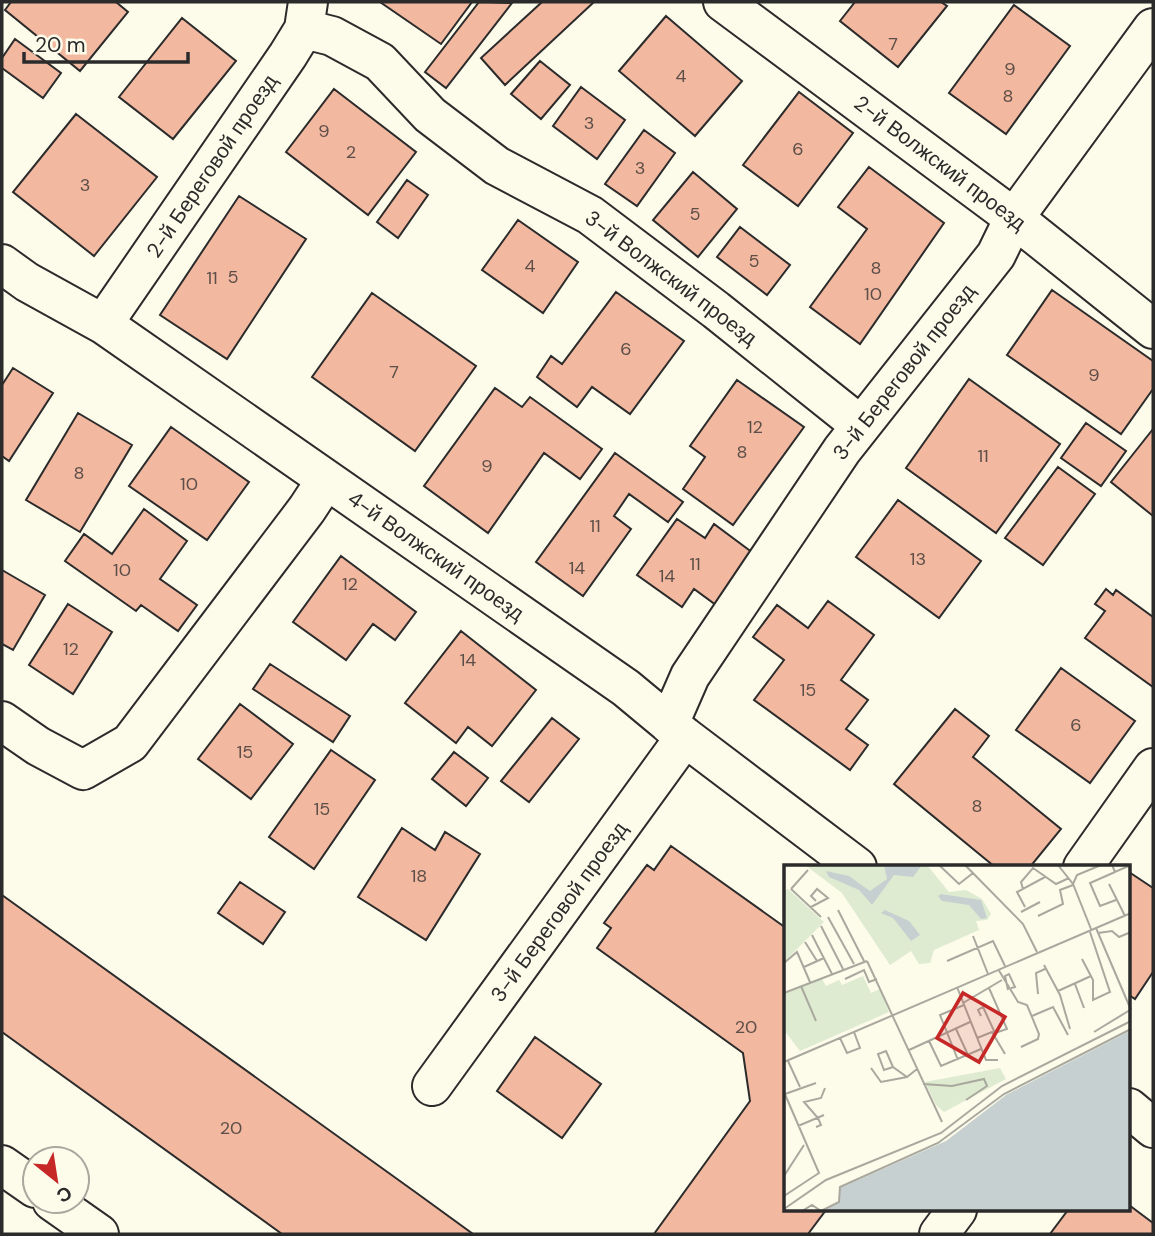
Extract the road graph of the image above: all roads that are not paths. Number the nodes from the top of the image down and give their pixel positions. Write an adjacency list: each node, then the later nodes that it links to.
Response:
1 (723, 2): 4 (street, 2-й Волжский проезд)
2 (306, 15): 6 (street, 2-й Береговой проезд); 8 (street, 3-й Волжский проезд)
3 (1153, 28): 4 (street, 3-й Береговой проезд)
4 (1014, 218): 7 (street, 2-й Волжский проезд); 8 (street, 3-й Береговой проезд)
5 (2, 264): 6 (street, 4-й Волжский проезд)
6 (103, 324): 9 (street, 4-й Волжский проезд)
7 (1153, 329)
8 (860, 425): 11 (street, 3-й Береговой проезд)
9 (326, 480): 10 (street); 11 (street, 4-й Волжский проезд)
10 (2, 721)
11 (677, 730): 13 (street, 4-й Волжский проезд); 15 (street, 3-й Береговой проезд)
12 (1153, 768): 14 (street)
13 (854, 865)
14 (1084, 865)
15 (432, 1086)
16 (1130, 1109): 17 (street)
17 (1153, 1128)
18 (2, 1164): 19 (street)
19 (21, 1178)
20 (956, 1212): 23 (street)
21 (72, 1215): 22 (street)
22 (99, 1234)
23 (939, 1234)

